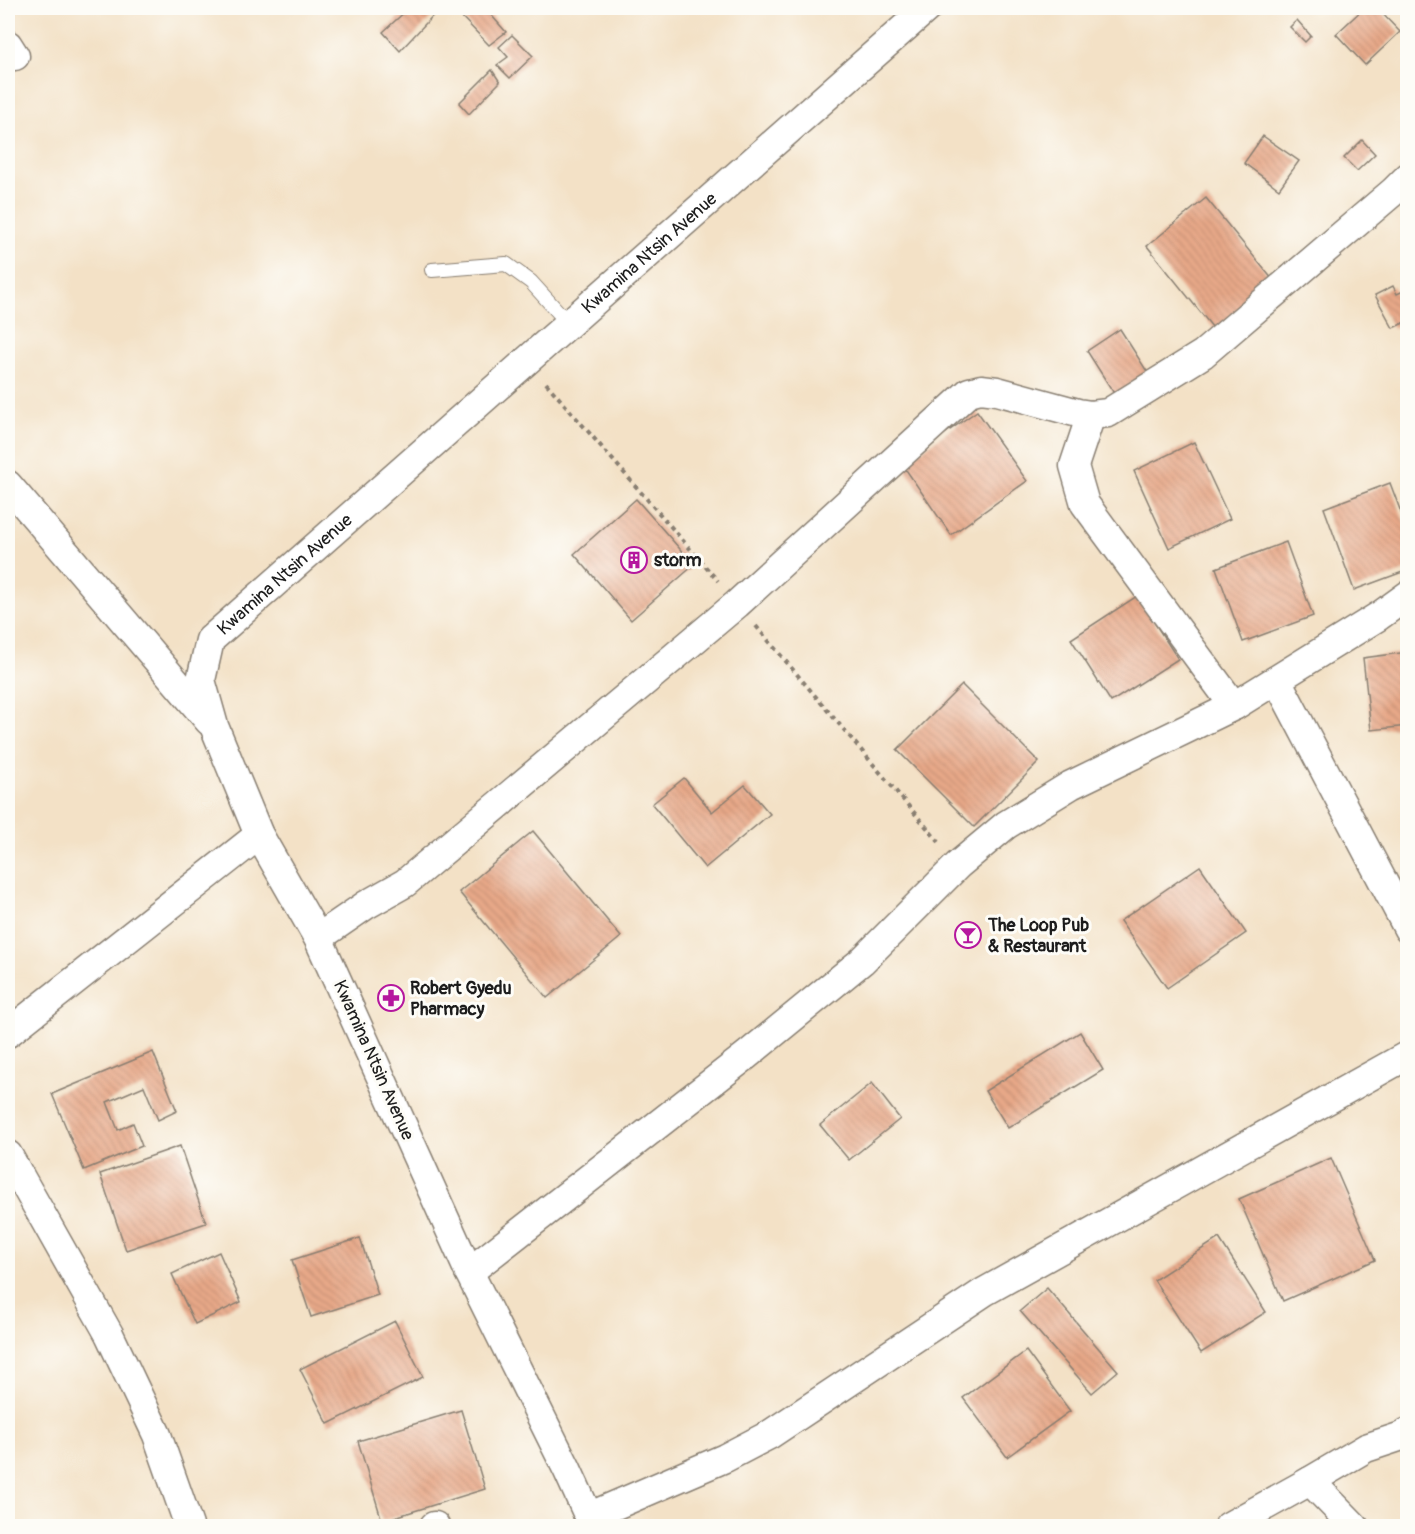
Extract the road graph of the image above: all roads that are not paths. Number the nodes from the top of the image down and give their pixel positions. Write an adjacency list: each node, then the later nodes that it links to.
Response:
1 (927, 8): 4 (street, Kwamina Ntsin Avenue)
2 (1407, 177): 5 (street)
3 (432, 270): 4 (lane)
4 (570, 325): 10 (street, Kwamina Ntsin Avenue)
5 (1091, 415): 9 (street); 13 (street)
6 (8, 485): 10 (street)
7 (1407, 595): 8 (street)
8 (1277, 680): 9 (street); 12 (street)
9 (1234, 706): 17 (street)
10 (214, 726): 11 (street, Kwamina Ntsin Avenue)
11 (259, 834): 13 (street, Kwamina Ntsin Avenue); 14 (street)
12 (1407, 929)
13 (318, 938): 17 (street, Kwamina Ntsin Avenue)
14 (8, 1033)
15 (1407, 1055): 20 (street)
16 (8, 1155): 21 (street)
17 (469, 1272): 20 (street, Kwamina Ntsin Avenue)
18 (1407, 1432): 19 (street)
19 (1310, 1481): 22 (street); 23 (street)
20 (590, 1522)
21 (189, 1527)
22 (1229, 1527)
23 (1354, 1527)

